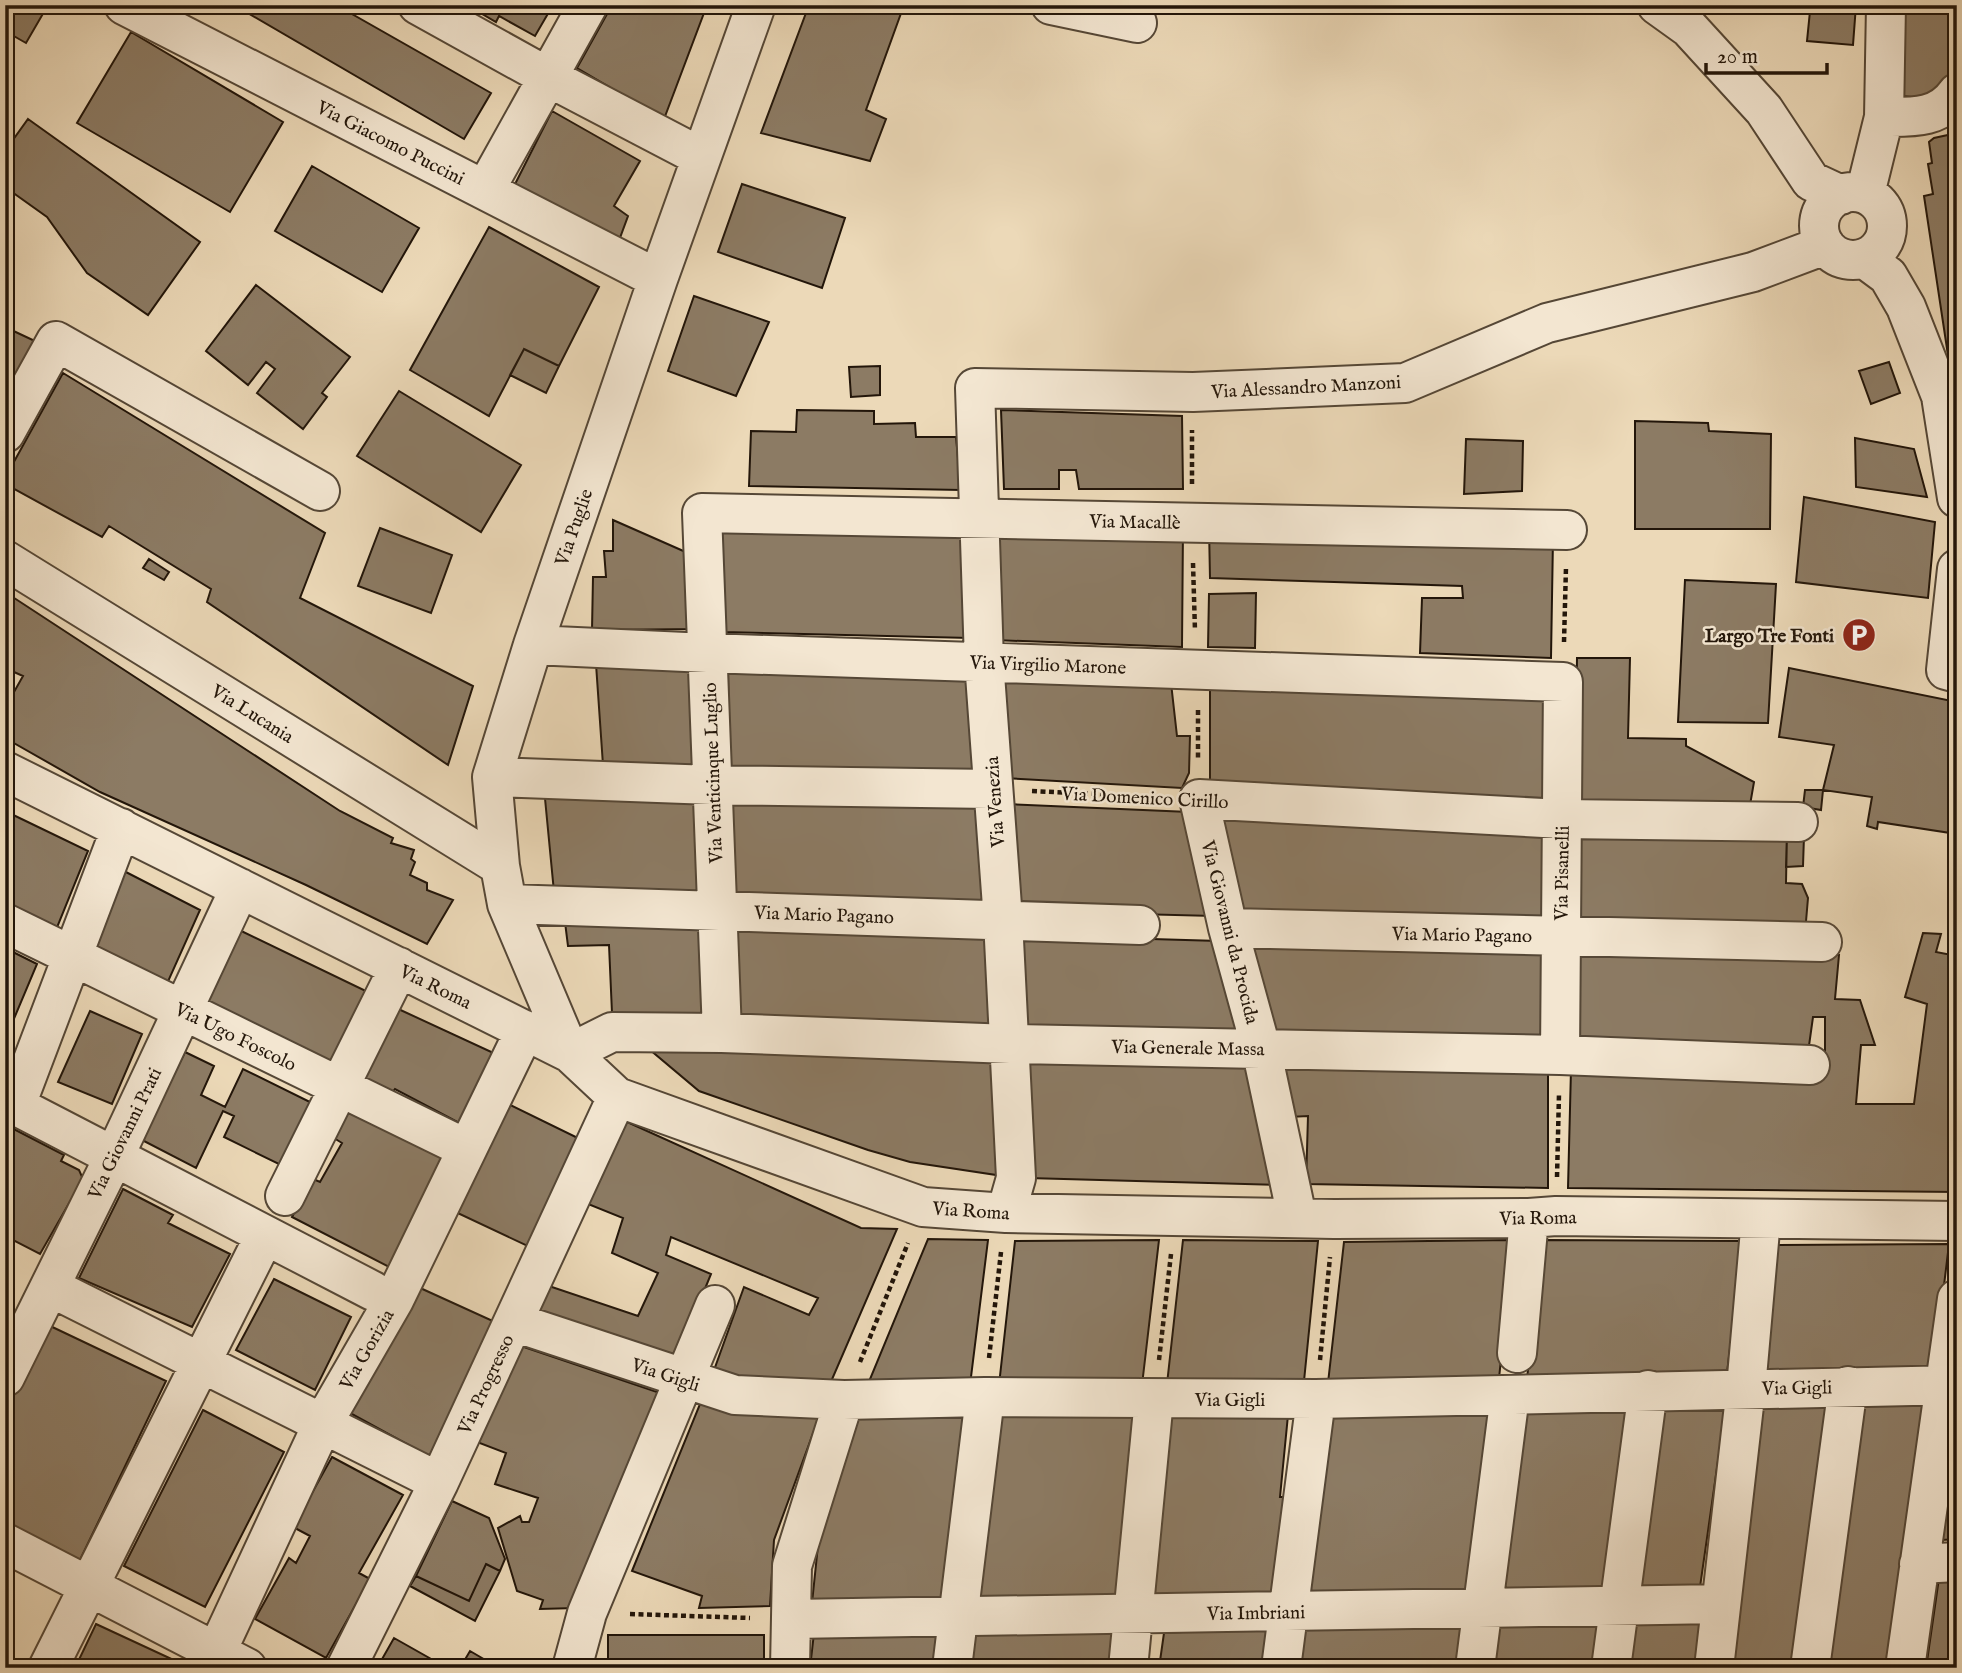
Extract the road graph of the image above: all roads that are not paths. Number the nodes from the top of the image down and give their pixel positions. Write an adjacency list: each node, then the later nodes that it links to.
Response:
1 (124, 5): 13 (street, Via Giacomo Puccini)
2 (418, 5): 9 (street)
3 (588, 5): 9 (street)
4 (756, 5): 12 (street, Via Puglie)
5 (1051, 5): 8 (street)
6 (1657, 5): 14 (street)
7 (1886, 5): 11 (street)
8 (1137, 23)
9 (548, 77): 12 (street); 13 (street)
10 (1957, 93): 11 (street)
11 (1884, 117): 14 (street)
12 (701, 157): 17 (street, Via Puglie)
13 (485, 190): 17 (street, Via Giacomo Puccini)
14 (1853, 195): 15 (street); 16 (street)
15 (1825, 245): 16 (street); 18 (street, Via Alessandro Manzoni)
16 (1865, 259): 21 (street)
17 (657, 279): 27 (street, Via Puglie)
18 (975, 388): 23 (street, Via Venezia)
19 (5, 433): 20 (street)
20 (320, 491)
21 (1957, 498)
22 (702, 513): 23 (street, Via Macallè); 28 (street, Via Venticinque Luglio)
23 (978, 518): 24 (street, Via Macallè); 29 (street, Via Venezia)
24 (1567, 530)
25 (5, 560): 40 (street, Via Lucania)
26 (1957, 569): 30 (street)
27 (533, 645): 28 (street, Via Virgilio Marone); 33 (street, Via Puglie)
28 (708, 653): 29 (street, Via Virgilio Marone); 34 (street, Via Venticinque Luglio)
29 (984, 661): 31 (street, Via Virgilio Marone); 35 (street, Via Venezia)
30 (1952, 671)
31 (1563, 682): 37 (street, Via Pisanelli)
32 (5, 771): 39 (street, Via Roma)
33 (492, 777): 34 (street); 40 (street, Via Puglie)
34 (712, 785): 35 (street); 43 (street, Via Venticinque Luglio)
35 (992, 789): 44 (street, Via Venezia)
36 (1199, 799): 37 (street, Via Domenico Cirillo); 47 (street, Via Giovanni da Procida)
37 (1562, 819): 38 (street, Via Domenico Cirillo); 48 (street, Via Pisanelli)
38 (1798, 822)
39 (121, 828): 41 (street, Via Roma); 50 (street)
40 (500, 866): 42 (street, Via Puglie)
41 (240, 888): 51 (street, Via Roma); 52 (street, Via Giovanni Prati)
42 (507, 904): 43 (street, Via Mario Pagano); 57 (street, Via Puglie)
43 (717, 911): 44 (street, Via Mario Pagano); 54 (street, Via Venticinque Luglio)
44 (1003, 920): 46 (street, Via Mario Pagano); 55 (street, Via Venezia)
45 (5, 923): 50 (street, Via Ugo Foscolo)
46 (1140, 925)
47 (1228, 928): 48 (street, Via Mario Pagano); 56 (street, Via Giovanni da Procida)
48 (1560, 936): 49 (street, Via Mario Pagano); 58 (street, Via Pisanelli)
49 (1822, 942)
50 (72, 956): 52 (street, Via Ugo Foscolo); 62 (street)
51 (399, 967): 53 (street, Via Roma); 60 (street)
52 (183, 1010): 60 (street, Via Ugo Foscolo); 64 (street, Via Giovanni Prati)
53 (525, 1030): 57 (street, Via Roma); 63 (street, Via Gorizia)
54 (722, 1032): 55 (street, Via Generale Massa); 57 (street, Via Generale Massa)
55 (1010, 1044): 56 (street, Via Generale Massa); 66 (street, Via Venezia)
56 (1261, 1048): 58 (street, Via Generale Massa); 68 (street, Via Giovanni da Procida)
57 (570, 1053): 61 (street, Via Roma)
58 (1560, 1055): 59 (street, Via Generale Massa)
59 (1810, 1065)
60 (340, 1087): 63 (street, Via Ugo Foscolo); 65 (street)
61 (617, 1097): 66 (street, Via Roma); 76 (street, Via Progresso)
62 (10, 1102): 64 (street)
63 (467, 1149): 90 (street, Via Gorizia)
64 (114, 1157): 71 (street); 72 (street, Via Giovanni Prati)
65 (285, 1195)
66 (1006, 1213): 68 (street, Via Roma)
67 (1543, 1217): 68 (street, Via Roma); 69 (street, Via Roma); 77 (street)
68 (1316, 1218)
69 (1761, 1219): 70 (street, Via Roma); 83 (street)
70 (1957, 1221)
71 (265, 1236): 73 (street); 78 (street)
72 (50, 1287): 78 (street); 79 (street, Via Giovanni Prati)
73 (373, 1291)
74 (1957, 1299): 81 (street)
75 (715, 1305): 80 (street)
76 (514, 1322): 80 (street, Via Gigli); 91 (street, Via Progresso)
77 (1517, 1353)
78 (201, 1363): 90 (street); 95 (street)
79 (5, 1377)
80 (684, 1380): 89 (street, Via Gigli); 106 (street)
81 (1951, 1385): 82 (street, Via Gigli); 94 (street)
82 (1849, 1386): 83 (street, Via Gigli); 114 (street)
83 (1746, 1388): 84 (street, Via Gigli); 96 (street)
84 (1648, 1390): 85 (street, Via Gigli); 97 (street)
85 (1510, 1395): 88 (street, Via Gigli); 98 (street)
86 (985, 1397): 87 (street, Via Gigli); 89 (street, Via Gigli); 101 (street)
87 (1154, 1399): 88 (street, Via Gigli); 100 (street)
88 (1316, 1399): 99 (street)
89 (844, 1400): 102 (street)
90 (323, 1423): 91 (street); 103 (street, Via Gorizia)
91 (439, 1482): 105 (street, Via Progresso)
92 (5, 1543): 95 (street)
93 (1957, 1562): 94 (street)
94 (1919, 1563): 115 (street)
95 (90, 1587): 103 (street); 104 (street)
96 (1721, 1604): 97 (street, Via Imbriani); 113 (street)
97 (1619, 1606): 98 (street, Via Imbriani); 112 (street)
98 (1484, 1608): 99 (street, Via Imbriani); 111 (street)
99 (1289, 1611): 100 (street, Via Imbriani); 110 (street)
100 (1134, 1614): 101 (street, Via Imbriani); 109 (street)
101 (957, 1616): 102 (street, Via Imbriani); 108 (street)
102 (792, 1619): 107 (street)
103 (224, 1662)
104 (48, 1668)
105 (346, 1668)
106 (572, 1668)
107 (790, 1668)
108 (952, 1668)
109 (1128, 1668)
110 (1281, 1668)
111 (1475, 1668)
112 (1611, 1668)
113 (1714, 1668)
114 (1810, 1668)
115 (1905, 1668)

